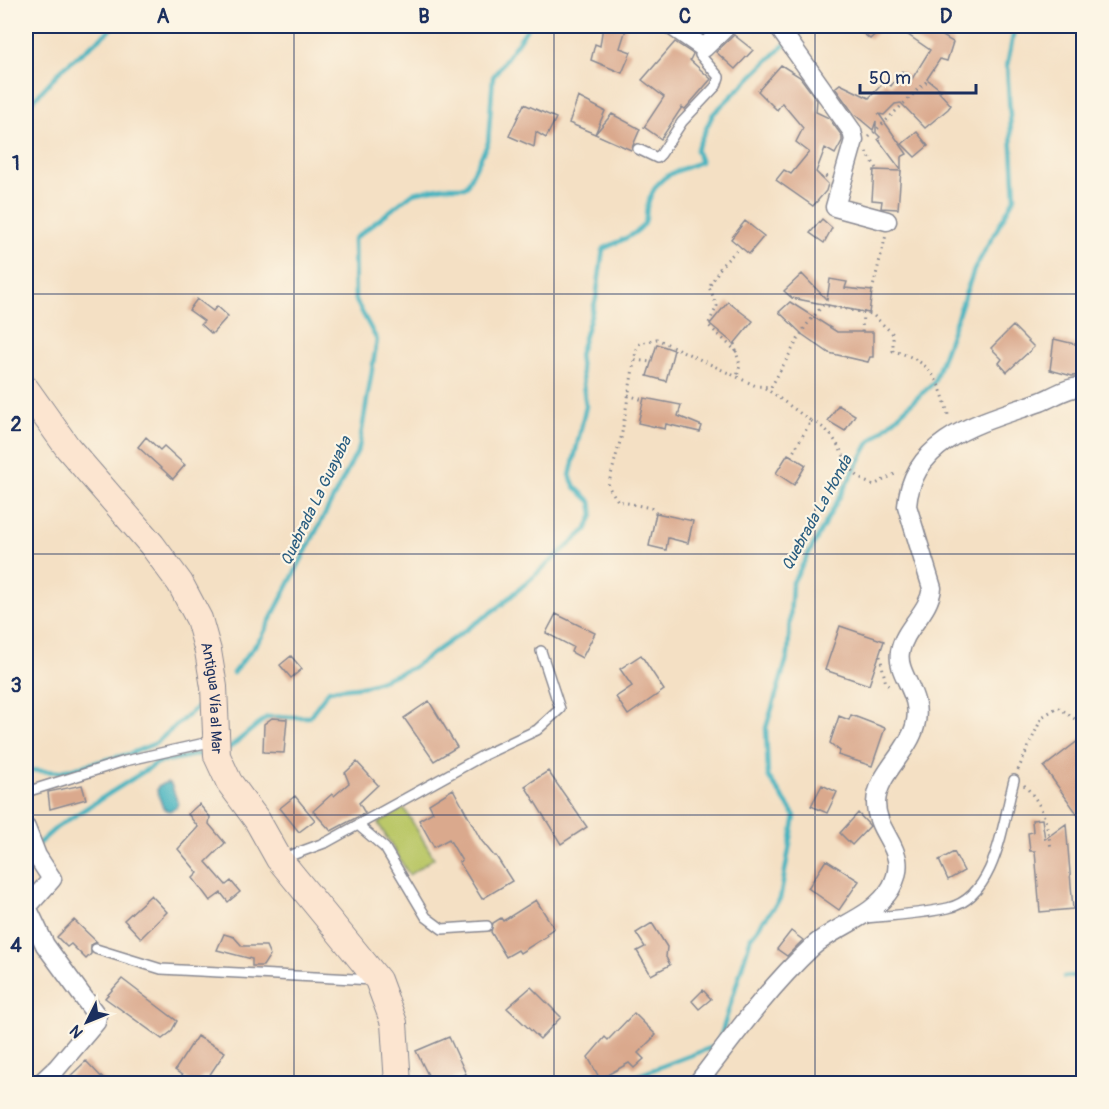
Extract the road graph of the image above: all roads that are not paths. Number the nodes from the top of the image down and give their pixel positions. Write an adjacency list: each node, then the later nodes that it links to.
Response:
1 (672, 26): 4 (street)
2 (727, 26): 4 (street)
3 (781, 26): 6 (street)
4 (702, 48): 5 (lane)
5 (638, 149)
6 (887, 221)
7 (1083, 388): 16 (street)
8 (26, 389): 10 (main road, Antigua Vía al Mar)
9 (541, 651): 13 (lane)
10 (216, 740): 12 (lane); 15 (main road, Antigua Vía al Mar)
11 (1014, 780): 16 (lane)
12 (26, 792)
13 (357, 825): 15 (lane); 17 (lane)
14 (26, 828): 21 (street)
15 (279, 859): 19 (main road, Antigua Vía al Mar)
16 (857, 920): 22 (street)
17 (487, 926)
18 (96, 949): 19 (lane)
19 (378, 980): 20 (main road, Antigua Vía al Mar)
20 (392, 1080)
21 (40, 1083)
22 (697, 1083)

